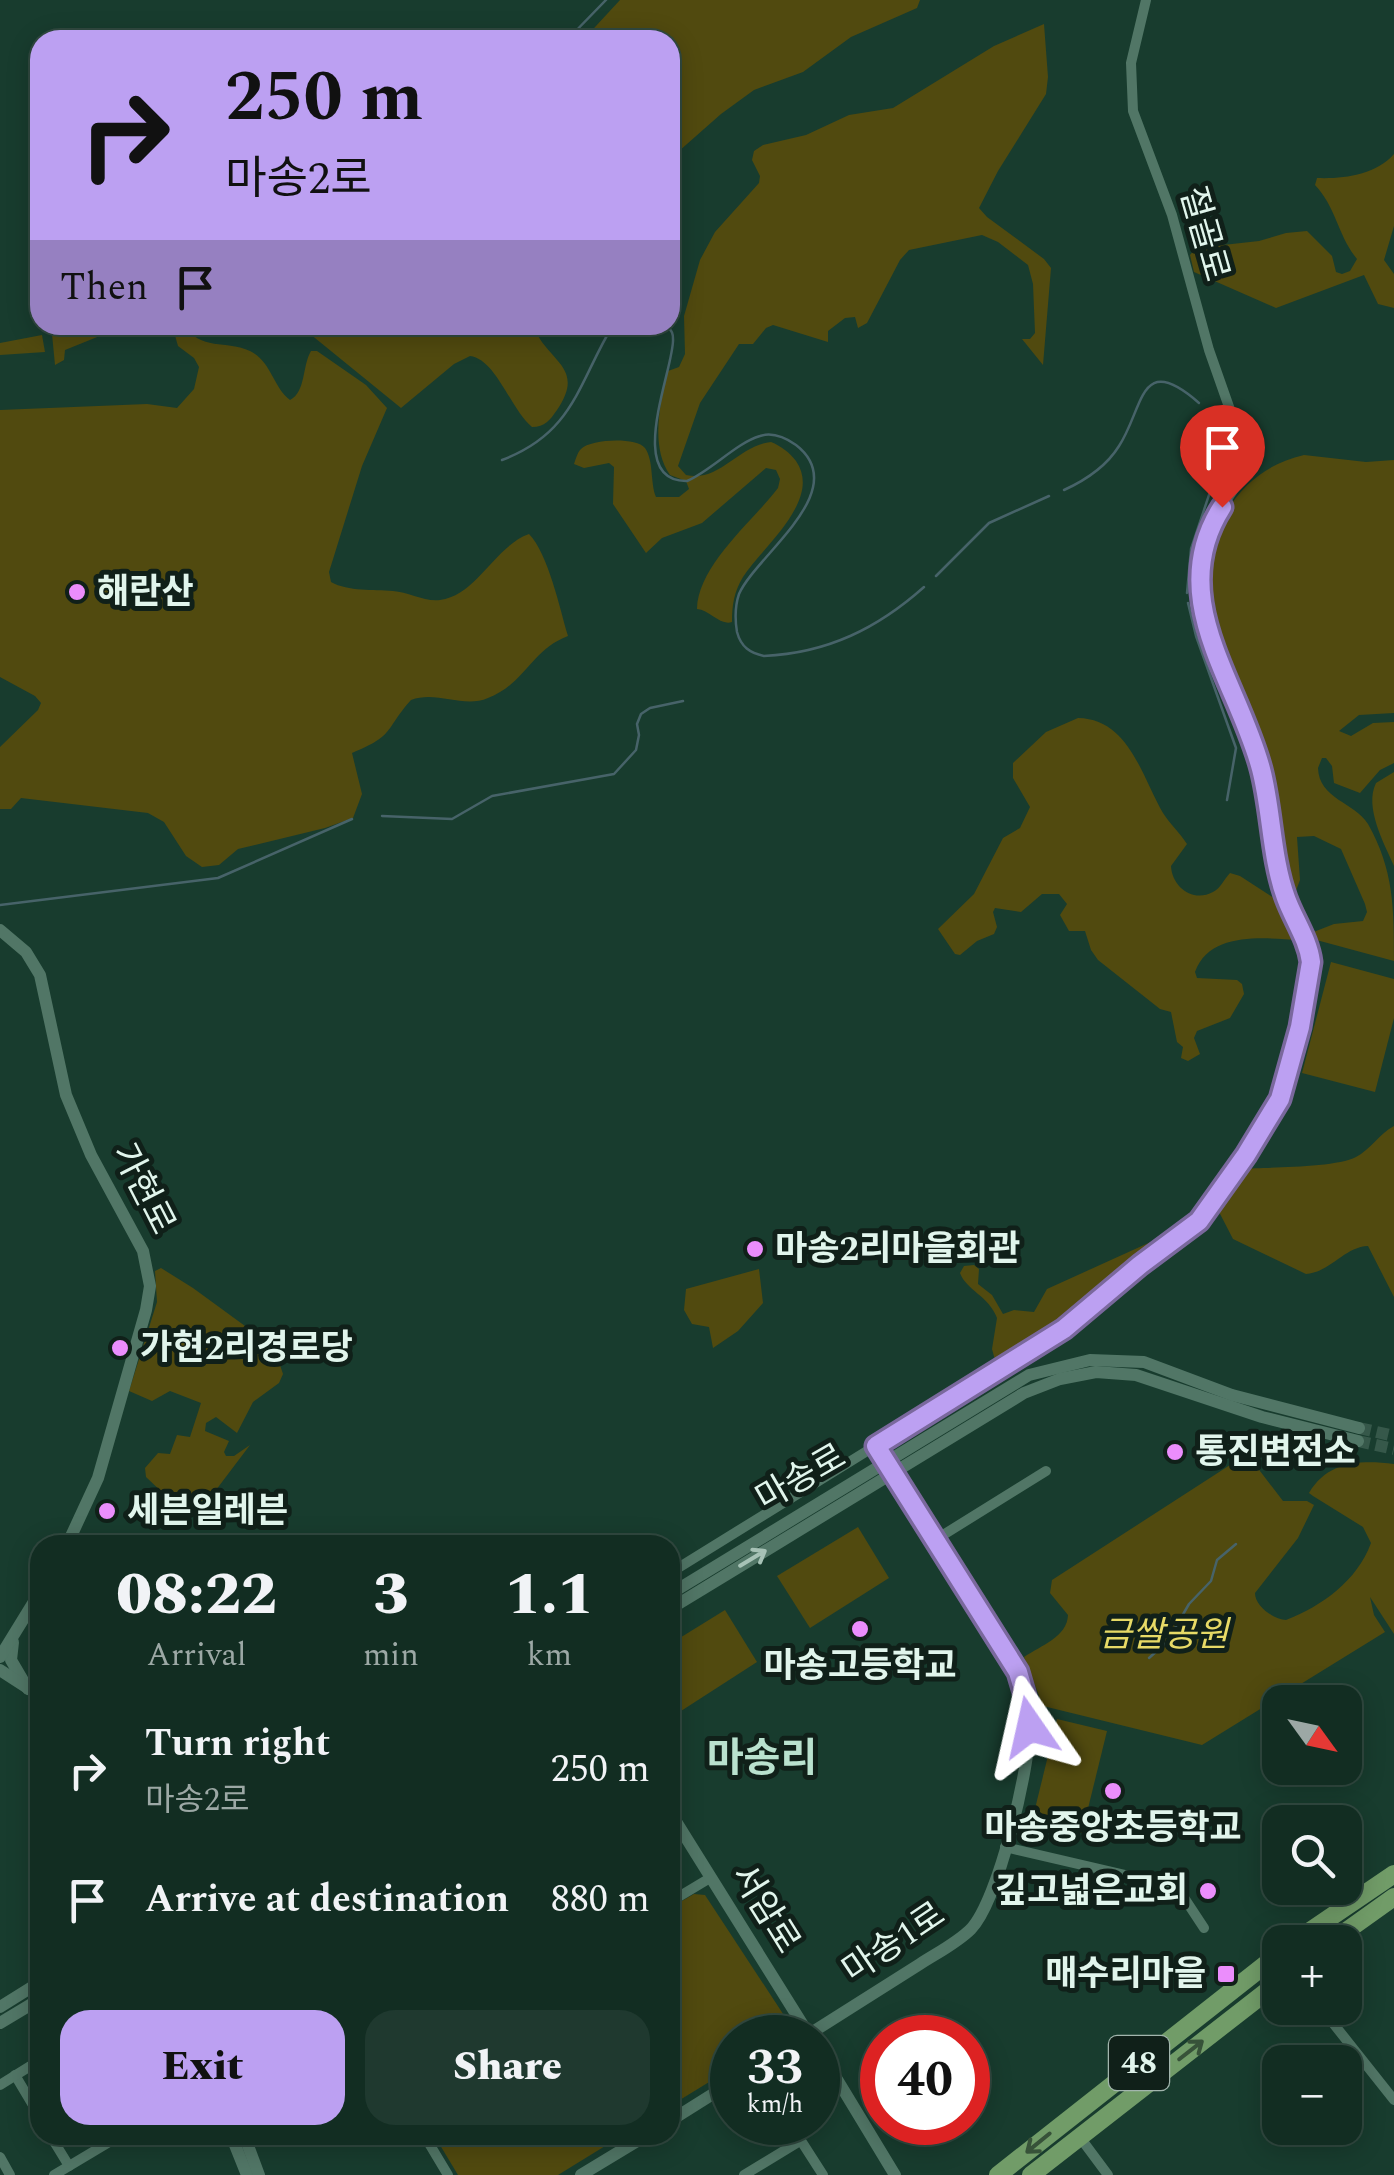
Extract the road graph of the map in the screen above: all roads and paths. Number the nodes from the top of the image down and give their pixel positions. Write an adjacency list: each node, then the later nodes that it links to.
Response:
1 (1146, 0): 4 (street, 절골로)
2 (0, 930): 7 (street, 가현로)
3 (1358, 1434): 5 (street, 마송로)
4 (876, 1446): 5 (street, 마송1로); 9 (street)
5 (889, 1468): 8 (street, 마송1로); 10 (street, 마송로); 11 (street, 마송로, one-way to 5)
6 (1046, 1471): 8 (street)
7 (72, 1535)
8 (934, 1540): 20 (street, 마송1로)
9 (680, 1566)
10 (680, 1588)
11 (680, 1603)
12 (30, 1609): 13 (street)
13 (14, 1636): 14 (street); 15 (street); 17 (street)
14 (0, 1644)
15 (0, 1657)
16 (0, 1670): 18 (street)
17 (30, 1686)
18 (30, 1689)
19 (680, 1828): 22 (street, 서암로)
20 (1005, 1847): 27 (street); 34 (street, 마송1로)
21 (1394, 1874): 25 (main road)
22 (710, 1878): 23 (street); 33 (street, 서암로)
23 (680, 1896)
24 (1394, 1897): 26 (main road)
25 (1319, 1925)
26 (1355, 1925)
27 (1204, 1928)
28 (1262, 1968): 45 (main road, 48)
29 (30, 1988): 32 (street)
30 (1262, 1994): 46 (main road, 48, one-way to 30)
31 (30, 2005): 35 (street)
32 (0, 2006)
33 (795, 2015)
34 (840, 2015)
35 (0, 2023)
36 (1334, 2025): 42 (street)
37 (30, 2066): 38 (street)
38 (15, 2076): 40 (street); 43 (street)
39 (840, 2084): 65 (street)
40 (0, 2085)
41 (710, 2096): 44 (street)
42 (1394, 2100)
43 (30, 2101)
44 (680, 2115)
45 (1067, 2120): 46 (street); 66 (main road, 48, one-way to 66)
46 (1080, 2136): 67 (main road, 48); 68 (street)
47 (56, 2145): 56 (street)
48 (102, 2145): 56 (street)
49 (235, 2145): 59 (street)
50 (248, 2145): 60 (street)
51 (430, 2145): 61 (street)
52 (631, 2145): 62 (street)
53 (793, 2145): 63 (street)
54 (803, 2145): 64 (street)
55 (0, 2156): 57 (street)
56 (68, 2166): 58 (street)
57 (10, 2175)
58 (54, 2175)
59 (248, 2175)
60 (258, 2175)
61 (448, 2175)
62 (581, 2175)
63 (744, 2175)
64 (822, 2175)
65 (895, 2175)
66 (998, 2175)
67 (1032, 2175)
68 (1108, 2175)

